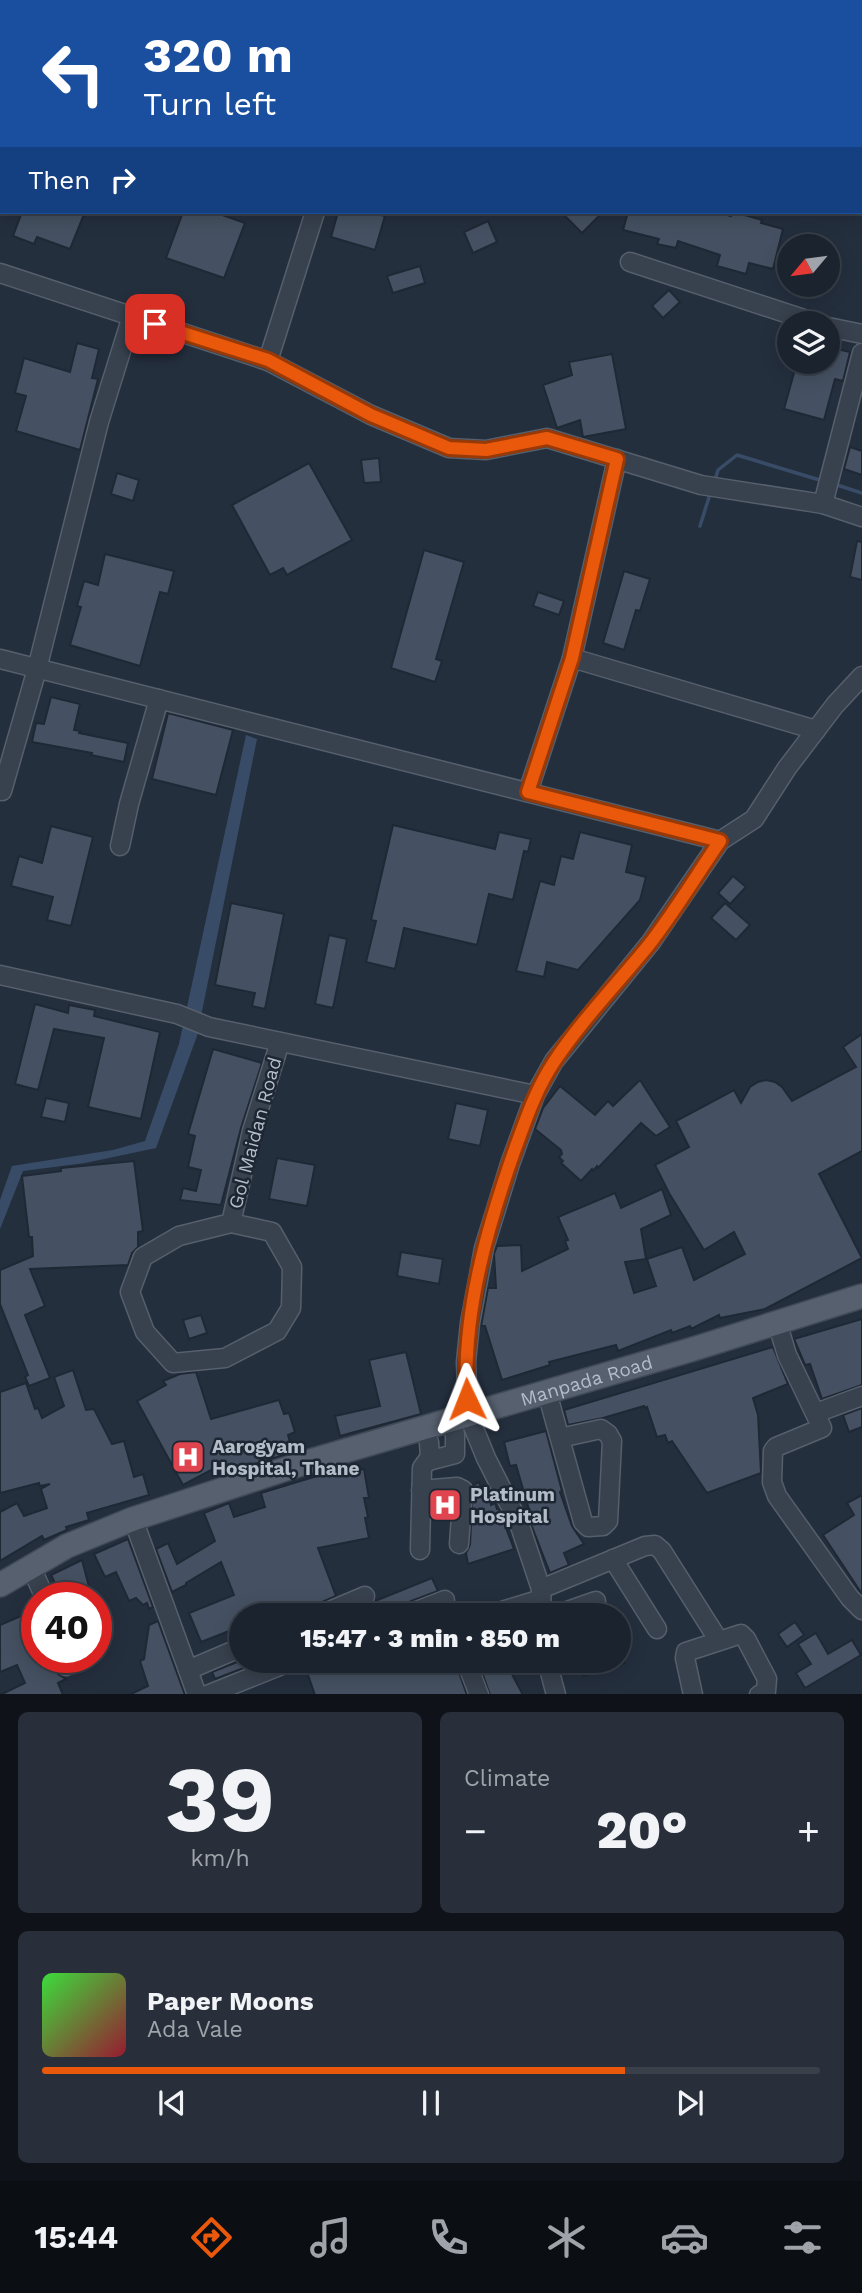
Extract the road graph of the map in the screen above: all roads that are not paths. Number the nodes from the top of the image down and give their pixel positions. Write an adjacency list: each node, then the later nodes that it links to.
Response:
1 (314, 214): 9 (street)
2 (630, 261): 4 (street)
3 (0, 273): 5 (street)
4 (780, 311)
5 (132, 316): 9 (street); 15 (street)
6 (840, 329): 7 (street)
7 (862, 334)
8 (862, 353): 11 (street)
9 (268, 360): 10 (street)
10 (617, 459): 11 (street); 13 (street)
11 (822, 504): 12 (street)
12 (862, 517)
13 (572, 658): 18 (street); 20 (street)
14 (0, 659): 15 (street)
15 (37, 669): 17 (street); 19 (street)
16 (862, 676): 18 (street)
17 (159, 699): 20 (street); 22 (street)
18 (816, 730): 21 (street)
19 (2, 791)
20 (528, 792): 21 (street)
21 (720, 841): 25 (street)
22 (120, 846)
23 (0, 975): 24 (street)
24 (280, 1042): 25 (street); 26 (street, Gol Maidan Road)
25 (535, 1095): 34 (street)
26 (231, 1223): 26 (street, Gol Maidan Road)
27 (862, 1296): 29 (main road, Manpada Road)
28 (862, 1311): 29 (main road, Manpada Road)
29 (779, 1328): 30 (main road, Manpada Road); 33 (street)
30 (576, 1390): 32 (main road, Manpada Road); 34 (main road, Manpada Road)
31 (862, 1396): 33 (street)
32 (550, 1403): 34 (main road, Manpada Road); 35 (street)
33 (816, 1413): 54 (street)
34 (462, 1424): 36 (main road, Manpada Road); 37 (main road, Manpada Road); 49 (street)
35 (560, 1438): 35 (street)
36 (429, 1451): 37 (main road, Manpada Road); 38 (street)
37 (365, 1453): 39 (main road, Manpada Road)
38 (421, 1490): 40 (street); 42 (street)
39 (136, 1526): 44 (main road, Manpada Road); 59 (street)
40 (459, 1544)
41 (645, 1546): 43 (street); 55 (street); 57 (street)
42 (420, 1550)
43 (613, 1559): 49 (street); 56 (street)
44 (38, 1581): 45 (main road, Manpada Road); 47 (main road, Manpada Road)
45 (0, 1585)
46 (365, 1597): 51 (street)
47 (0, 1600)
48 (445, 1600): 52 (street)
49 (541, 1601)
50 (596, 1601): 53 (street)
51 (350, 1603)
52 (437, 1603)
53 (590, 1603)
54 (862, 1610)
55 (695, 1624)
56 (657, 1629)
57 (719, 1641): 67 (street); 68 (street)
58 (229, 1653): 59 (street)
59 (188, 1670): 63 (street)
60 (262, 1673): 64 (street)
61 (470, 1673): 65 (street)
62 (550, 1673): 66 (street)
63 (197, 1694)
64 (210, 1694)
65 (478, 1694)
66 (556, 1694)
67 (694, 1694)
68 (761, 1694)

